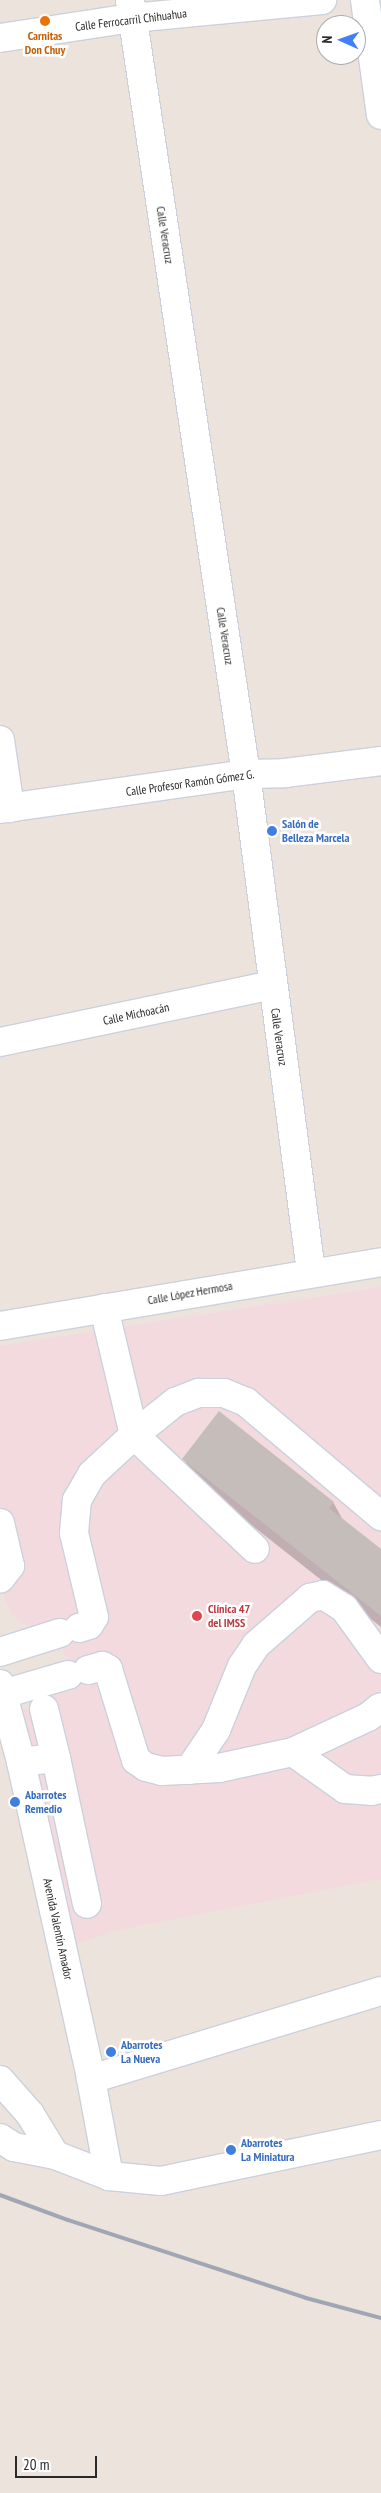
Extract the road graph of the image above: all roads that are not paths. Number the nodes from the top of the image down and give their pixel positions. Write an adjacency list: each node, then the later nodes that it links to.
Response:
1 (322, 0): 3 (street, Calle Ferrocarril Chihuahua)
2 (365, 0): 5 (street)
3 (131, 9): 4 (street, Calle Ferrocarril Chihuahua); 8 (street, Calle Veracruz)
4 (0, 38)
5 (381, 115)
6 (0, 740): 9 (street)
7 (381, 761): 8 (street, Calle Profesor Ramón Gómez G.)
8 (246, 774): 9 (street, Calle Profesor Ramón Gómez G.); 10 (street, Calle Veracruz)
9 (5, 809)
10 (272, 985): 11 (street, Calle Michoacán); 13 (street, Calle Veracruz)
11 (0, 1042)
12 (381, 1262): 13 (street, Calle López Hermosa)
13 (311, 1272): 14 (street, Calle López Hermosa)
14 (104, 1308): 15 (street, Calle López Hermosa); 16 (street)
15 (0, 1326)
16 (134, 1434): 17 (street); 19 (street); 21 (street)
17 (381, 1516)
18 (0, 1523): 20 (street)
19 (255, 1549)
20 (0, 1579)
21 (0, 1652)
22 (381, 1659): 29 (street)
23 (1, 1689): 28 (street, Avenida Valentín Amador); 29 (street)
24 (381, 1707): 26 (street)
25 (44, 1709): 27 (street)
26 (294, 1752): 29 (street); 30 (street)
27 (56, 1758): 28 (street); 31 (street)
28 (22, 1762): 33 (street, Avenida Valentín Amador)
29 (190, 1770)
30 (381, 1789)
31 (87, 1904)
32 (381, 1991): 33 (street)
33 (91, 2079): 38 (street, Avenida Valentín Amador)
34 (0, 2080): 37 (street)
35 (381, 2135): 38 (street)
36 (0, 2138): 37 (street)
37 (55, 2156): 38 (street)
38 (109, 2176)

